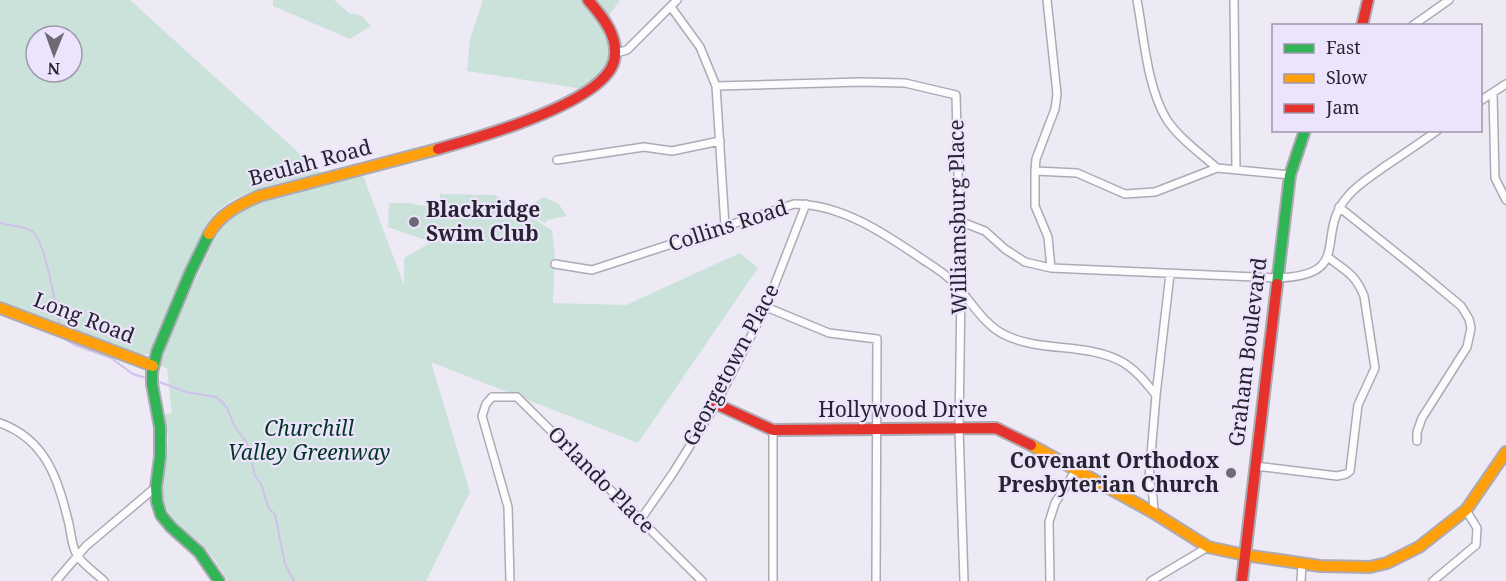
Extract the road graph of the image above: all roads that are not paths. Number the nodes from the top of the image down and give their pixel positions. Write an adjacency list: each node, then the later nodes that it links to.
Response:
1 (588, 0): 11 (street)
2 (677, 0): 8 (street)
3 (1047, 0): 22 (street)
4 (1137, 0): 20 (street)
5 (1234, 0): 21 (street)
6 (1368, 0): 9 (street)
7 (1449, 0): 10 (street)
8 (671, 7): 11 (street); 13 (street)
9 (1362, 24)
10 (1415, 24)
11 (616, 53): 37 (street, Beulah Road)
12 (1506, 84): 14 (street)
13 (716, 86): 18 (street); 27 (street, Williamsburg Place)
14 (1493, 93): 15 (street); 24 (street)
15 (1482, 100)
16 (1304, 132): 23 (street, Graham Boulevard)
17 (1435, 132): 26 (street)
18 (720, 141): 19 (street); 28 (street)
19 (557, 160)
20 (1217, 168): 21 (street); 22 (street)
21 (1236, 169): 23 (street)
22 (1035, 171): 31 (street)
23 (1290, 175): 33 (street, Graham Boulevard)
24 (1505, 198)
25 (806, 204): 28 (street, Collins Road); 34 (street, Collins Road); 35 (street, Georgetown Place)
26 (1339, 207): 29 (street); 44 (street)
27 (959, 221): 31 (street); 34 (street, Williamsburg Place)
28 (725, 226): 30 (street, Collins Road)
29 (1329, 258): 33 (street); 46 (street)
30 (555, 264)
31 (1051, 268): 32 (street)
32 (1170, 274): 33 (street); 38 (street)
33 (1276, 278): 46 (street, Graham Boulevard)
34 (961, 290): 38 (street, Collins Road); 41 (street, Williamsburg Place)
35 (766, 307): 39 (street, Georgetown Place); 42 (street)
36 (0, 308): 37 (street, Long Road)
37 (152, 369): 48 (street, Beulah Road)
38 (1156, 395): 50 (street)
39 (716, 404): 43 (street, Hollywood Drive); 51 (street, Georgetown Place)
40 (0, 423): 53 (street)
41 (959, 428): 42 (street, Hollywood Drive); 47 (street, Hollywood Drive); 63 (street, Williamsburg Place)
42 (877, 429): 43 (street, Hollywood Drive); 62 (street)
43 (773, 430): 61 (street)
44 (1418, 441)
45 (1506, 452): 49 (street, Hollywood Drive)
46 (1255, 466): 54 (street, Graham Boulevard)
47 (1076, 470): 50 (street, Hollywood Drive); 64 (street)
48 (156, 488): 53 (street); 58 (street, Beulah Road)
49 (1466, 510): 55 (street, Hollywood Drive); 68 (street)
50 (1154, 513): 52 (street, Hollywood Drive)
51 (641, 519): 59 (street, Orlando Place); 60 (street, Orlando Place)
52 (1208, 547): 54 (street, Hollywood Drive); 65 (street)
53 (76, 555): 56 (street); 57 (street)
54 (1245, 555): 55 (street, Hollywood Drive); 66 (street, Graham Boulevard)
55 (1302, 565): 67 (street)
56 (56, 581)
57 (104, 581)
58 (219, 581)
59 (510, 581)
60 (702, 581)
61 (773, 581)
62 (876, 581)
63 (964, 581)
64 (1050, 581)
65 (1151, 581)
66 (1242, 581)
67 (1301, 581)
68 (1433, 581)

